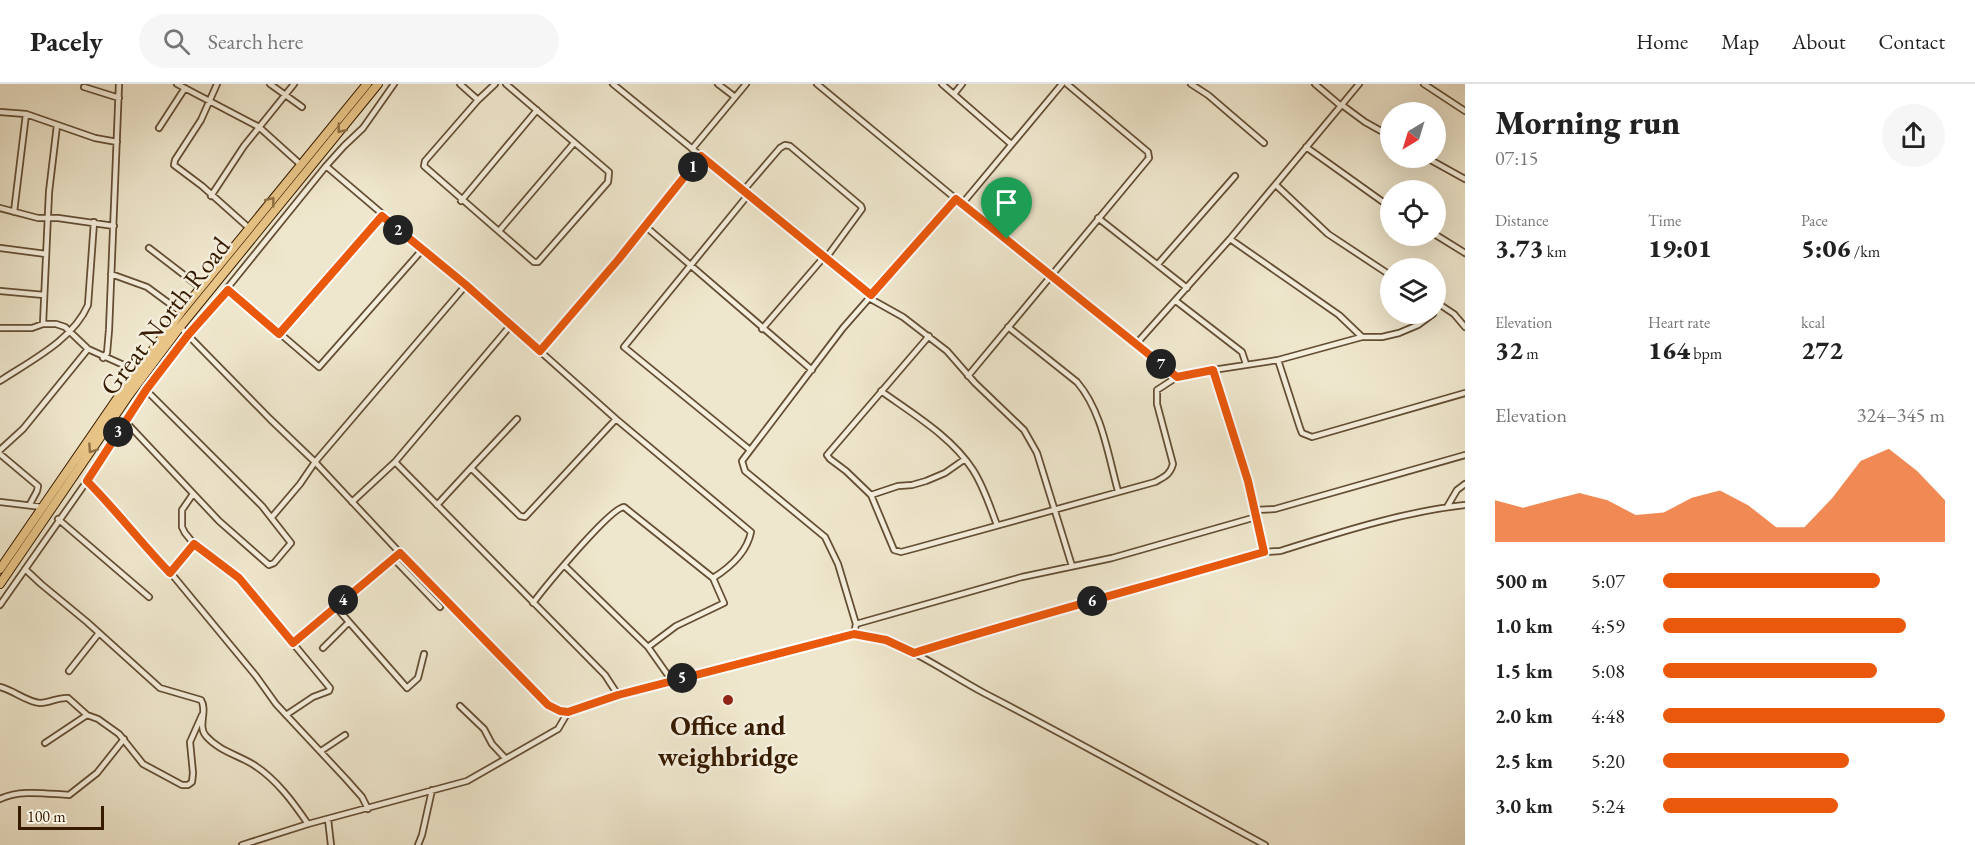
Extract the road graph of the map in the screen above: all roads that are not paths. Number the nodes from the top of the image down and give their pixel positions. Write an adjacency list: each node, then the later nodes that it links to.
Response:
1 (119, 84): 30 (street)
2 (177, 84): 26 (street)
3 (217, 84): 32 (street)
4 (270, 84): 27 (street)
5 (294, 84): 27 (street)
6 (367, 84): 50 (main road, Great North Road)
7 (378, 84): 98 (main road, Great North Road, one-way to 98)
8 (394, 84): 51 (street)
9 (460, 84): 31 (street)
10 (495, 84): 31 (street)
11 (506, 84): 35 (street)
12 (613, 84): 48 (street)
13 (718, 84): 29 (street)
14 (746, 84): 29 (street)
15 (817, 84): 58 (street)
16 (942, 84): 28 (street)
17 (962, 84): 28 (street)
18 (1062, 84): 46 (street)
19 (1067, 84): 66 (street)
20 (1191, 84): 45 (street)
21 (1315, 84): 24 (street)
22 (1359, 84): 33 (street)
23 (1424, 84): 36 (street)
24 (1323, 86): 33 (street)
25 (84, 87): 30 (street)
26 (185, 88): 32 (street); 41 (street)
27 (286, 94): 34 (street); 40 (street)
28 (954, 94): 46 (street)
29 (735, 97): 48 (street)
30 (119, 98): 43 (street)
31 (478, 100): 60 (street)
32 (210, 101): 40 (street); 57 (street)
33 (1341, 105): 42 (street); 47 (street)
34 (302, 106)
35 (537, 110): 44 (street); 60 (street)
36 (1465, 111)
37 (0, 112): 38 (street)
38 (26, 114): 39 (street); 63 (street)
39 (57, 125): 43 (street); 65 (street)
40 (259, 127): 50 (street); 57 (street)
41 (159, 128)
42 (1380, 130)
43 (117, 142): 68 (street)
44 (574, 143): 71 (street); 71 (street)
45 (1264, 143)
46 (1011, 144): 61 (street)
47 (1306, 147): 55 (street); 59 (street)
48 (692, 149): 49 (street)
49 (701, 156): 56 (street); 69 (street)
50 (300, 164): 70 (main road, Great North Road, one-way to 50)
51 (326, 166): 64 (street); 88 (street)
52 (1445, 168): 54 (street)
53 (1235, 176): 80 (street)
54 (1465, 179)
55 (1276, 185): 72 (street); 82 (street)
56 (746, 193): 79 (street); 79 (street); 81 (street)
57 (211, 196): 70 (street)
58 (956, 199): 61 (street); 91 (street)
59 (1380, 200)
60 (461, 201): 71 (street)
61 (962, 204): 84 (street)
62 (0, 208): 63 (street)
63 (14, 212): 65 (street)
64 (382, 216): 76 (street); 104 (street)
65 (48, 218): 67 (street); 78 (street)
66 (1098, 218): 80 (street); 84 (street)
67 (94, 222): 68 (street); 103 (street)
68 (114, 226): 83 (street)
69 (645, 226): 81 (street); 110 (street)
70 (249, 228): 86 (main road, Great North Road)
71 (499, 231)
72 (1230, 239): 87 (street); 107 (street)
73 (1446, 241): 77 (street)
74 (0, 248): 78 (street)
75 (149, 248): 86 (street)
76 (422, 249): 85 (street); 104 (street)
77 (1465, 253)
78 (46, 254): 90 (street)
79 (825, 258): 91 (street); 102 (street)
80 (1158, 264): 87 (street)
81 (691, 267): 102 (street); 127 (street)
82 (1380, 268)
83 (111, 274): 94 (street); 111 (street)
84 (1051, 274): 99 (street); 108 (street)
85 (466, 285): 97 (street); 131 (street)
86 (201, 288): 94 (main road, Great North Road)
87 (1188, 288): 92 (street)
88 (228, 290): 104 (street); 105 (street)
89 (0, 291): 90 (street)
90 (44, 295): 95 (street)
91 (870, 297): 106 (street); 114 (street)
92 (1176, 301): 108 (street); 113 (street)
93 (1446, 309): 100 (street)
94 (181, 312): 116 (main road, Great North Road)
95 (43, 324): 101 (street); 103 (street)
96 (1420, 324): 107 (street)
97 (510, 326): 110 (street); 132 (street)
98 (180, 327): 105 (street); 162 (main road, Great North Road, one-way to 162)
99 (1008, 327): 117 (street); 136 (street)
100 (1465, 327)
101 (0, 328)
102 (762, 329): 114 (street)
103 (69, 331): 109 (street); 119 (street)
104 (279, 334)
105 (188, 335): 120 (street); 131 (street)
106 (928, 336): 117 (street); 121 (street)
107 (1362, 337): 112 (street)
108 (1137, 344): 118 (street)
109 (88, 349): 111 (street); 126 (street)
110 (540, 351): 124 (street)
111 (104, 358): 116 (street)
112 (1278, 360): 113 (street); 122 (street)
113 (1246, 364): 115 (street)
114 (812, 370): 127 (street)
115 (1213, 370): 118 (street); 147 (street)
116 (137, 371): 144 (main road, Great North Road)
117 (968, 376): 146 (street)
118 (1177, 377): 136 (street)
119 (0, 381)
120 (146, 390): 125 (street); 148 (street)
121 (881, 392): 130 (street); 138 (street)
122 (1465, 393)
123 (517, 419): 133 (street)
124 (616, 419): 133 (street); 161 (street)
125 (125, 421): 134 (street); 137 (street)
126 (0, 450)
127 (750, 450): 171 (street)
128 (0, 454): 141 (street)
129 (1465, 455): 147 (street)
130 (965, 459): 138 (street); 151 (street)
131 (315, 462): 140 (street); 148 (street)
132 (395, 462): 140 (street); 142 (street)
133 (471, 468): 142 (street)
134 (87, 481): 150 (street); 160 (street)
135 (1465, 484): 145 (street)
136 (1118, 491): 146 (street)
137 (193, 494): 148 (street); 152 (street)
138 (871, 495): 151 (street)
139 (0, 500): 141 (street)
140 (352, 502): 154 (street)
141 (30, 504): 144 (street)
142 (437, 505): 166 (street)
143 (1465, 505): 145 (street)
144 (42, 507): 159 (main road, Great North Road)
145 (1447, 507): 153 (street)
146 (1054, 510): 151 (street); 157 (street)
147 (1254, 510): 149 (street)
148 (272, 517)
149 (1256, 517): 153 (street); 157 (street)
150 (58, 519): 158 (street); 165 (street)
151 (997, 525)
152 (194, 544): 160 (street); 174 (street)
153 (1264, 552): 177 (street)
154 (400, 553): 155 (street); 163 (street)
155 (393, 558): 164 (street); 168 (street)
156 (564, 565): 161 (street); 166 (street); 175 (street)
157 (1072, 566): 171 (street)
158 (25, 568): 167 (street); 172 (street)
159 (0, 569)
160 (170, 573): 187 (street)
161 (713, 578): 175 (street)
162 (0, 584)
163 (434, 588): 164 (street); 185 (street)
164 (428, 595): 169 (street)
165 (149, 597)
166 (533, 603): 182 (street)
167 (0, 605)
168 (335, 606): 170 (street); 174 (street)
169 (440, 607)
170 (349, 622): 176 (street); 178 (street)
171 (856, 624): 173 (street)
172 (99, 633): 179 (street); 184 (street)
173 (854, 634): 177 (street); 180 (street)
174 (293, 643): 187 (street)
175 (648, 647): 180 (street)
176 (323, 648)
177 (914, 653): 201 (street)
178 (424, 654)
179 (69, 671)
180 (672, 681): 182 (street)
181 (0, 687): 186 (street)
182 (618, 695): 185 (street)
183 (460, 706): 192 (street)
184 (204, 711): 189 (street); 197 (street)
185 (568, 712): 192 (street)
186 (87, 715): 189 (street); 190 (street)
187 (286, 715): 191 (street)
188 (345, 735): 191 (street)
189 (124, 739): 194 (street)
190 (45, 743)
191 (321, 751): 195 (street)
192 (505, 758): 193 (street)
193 (432, 790): 195 (street); 200 (street)
194 (0, 799)
195 (368, 809): 196 (street)
196 (328, 819): 197 (street); 199 (street)
197 (309, 824): 198 (street)
198 (242, 845)
199 (331, 845)
200 (418, 845)
201 (1265, 845)

